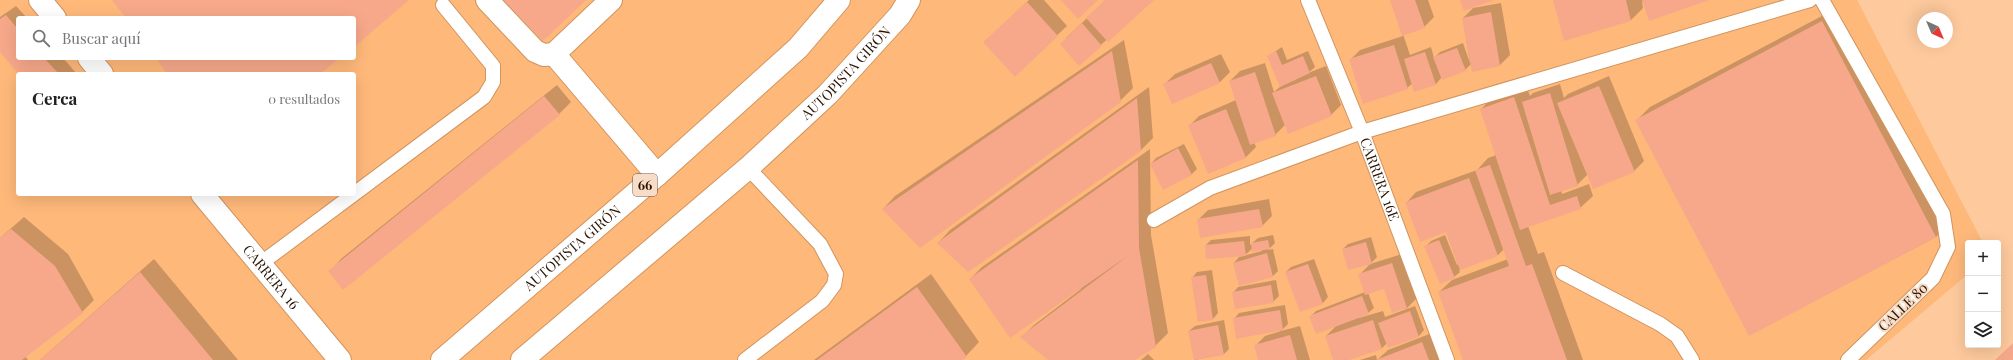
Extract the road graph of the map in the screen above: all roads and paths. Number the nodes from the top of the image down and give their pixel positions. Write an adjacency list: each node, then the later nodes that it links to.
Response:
1 (40, 0): 10 (main road)
2 (487, 0): 11 (main road)
3 (611, 0): 11 (main road)
4 (839, 0): 16 (main road, AUTOPISTA GIRÓN / 66)
5 (909, 0): 15 (main road, AUTOPISTA GIRÓN)
6 (1308, 0): 14 (lane, CARRERA 16E)
7 (1810, 0): 14 (lane)
8 (1822, 0): 29 (lane, CALLE 80)
9 (444, 5): 17 (lane)
10 (53, 16)
11 (554, 54): 16 (main road)
12 (91, 60): 13 (main road)
13 (100, 72)
14 (1362, 132): 20 (lane); 27 (lane, CARRERA 16E)
15 (748, 168): 25 (main road, AUTOPISTA GIRÓN); 26 (lane)
16 (657, 175): 24 (main road, AUTOPISTA GIRÓN / 66)
17 (356, 191)
18 (204, 196): 21 (main road, CARRERA 16)
19 (349, 196): 21 (lane)
20 (1154, 220)
21 (260, 264): 23 (main road, CARRERA 16)
22 (1563, 273): 28 (lane)
23 (330, 357)
24 (442, 360)
25 (522, 360)
26 (745, 360)
27 (1447, 360)
28 (1692, 360)
29 (1848, 360)

